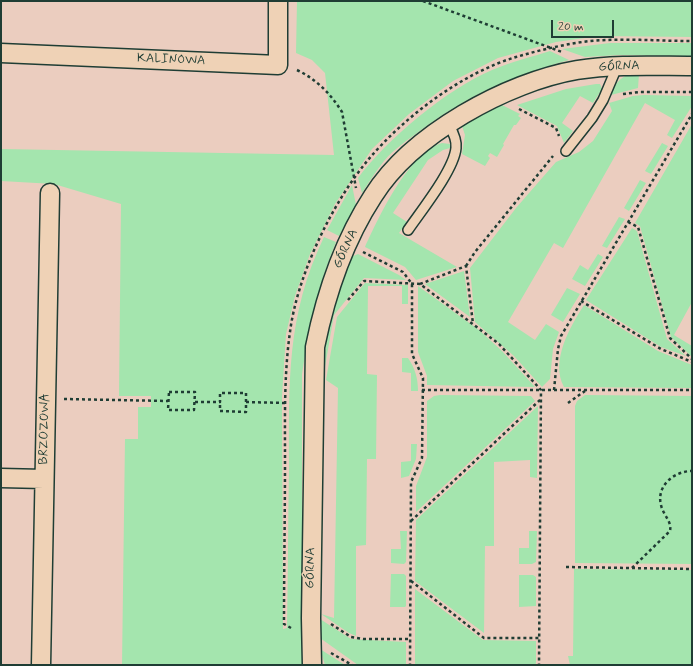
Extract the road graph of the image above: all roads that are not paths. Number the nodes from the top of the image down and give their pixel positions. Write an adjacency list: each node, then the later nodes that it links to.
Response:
1 (278, 1): 2 (street, KALINOWA)
2 (1, 53)
3 (692, 66): 4 (street, GÓRNA)
4 (617, 67): 5 (street, GÓRNA); 6 (lane)
5 (449, 125): 8 (lane); 12 (street, GÓRNA)
6 (566, 151)
7 (50, 193): 10 (street, BRZOZOWA)
8 (408, 230)
9 (1, 478): 10 (street)
10 (44, 479): 11 (street, BRZOZOWA)
11 (41, 665)
12 (312, 665)

